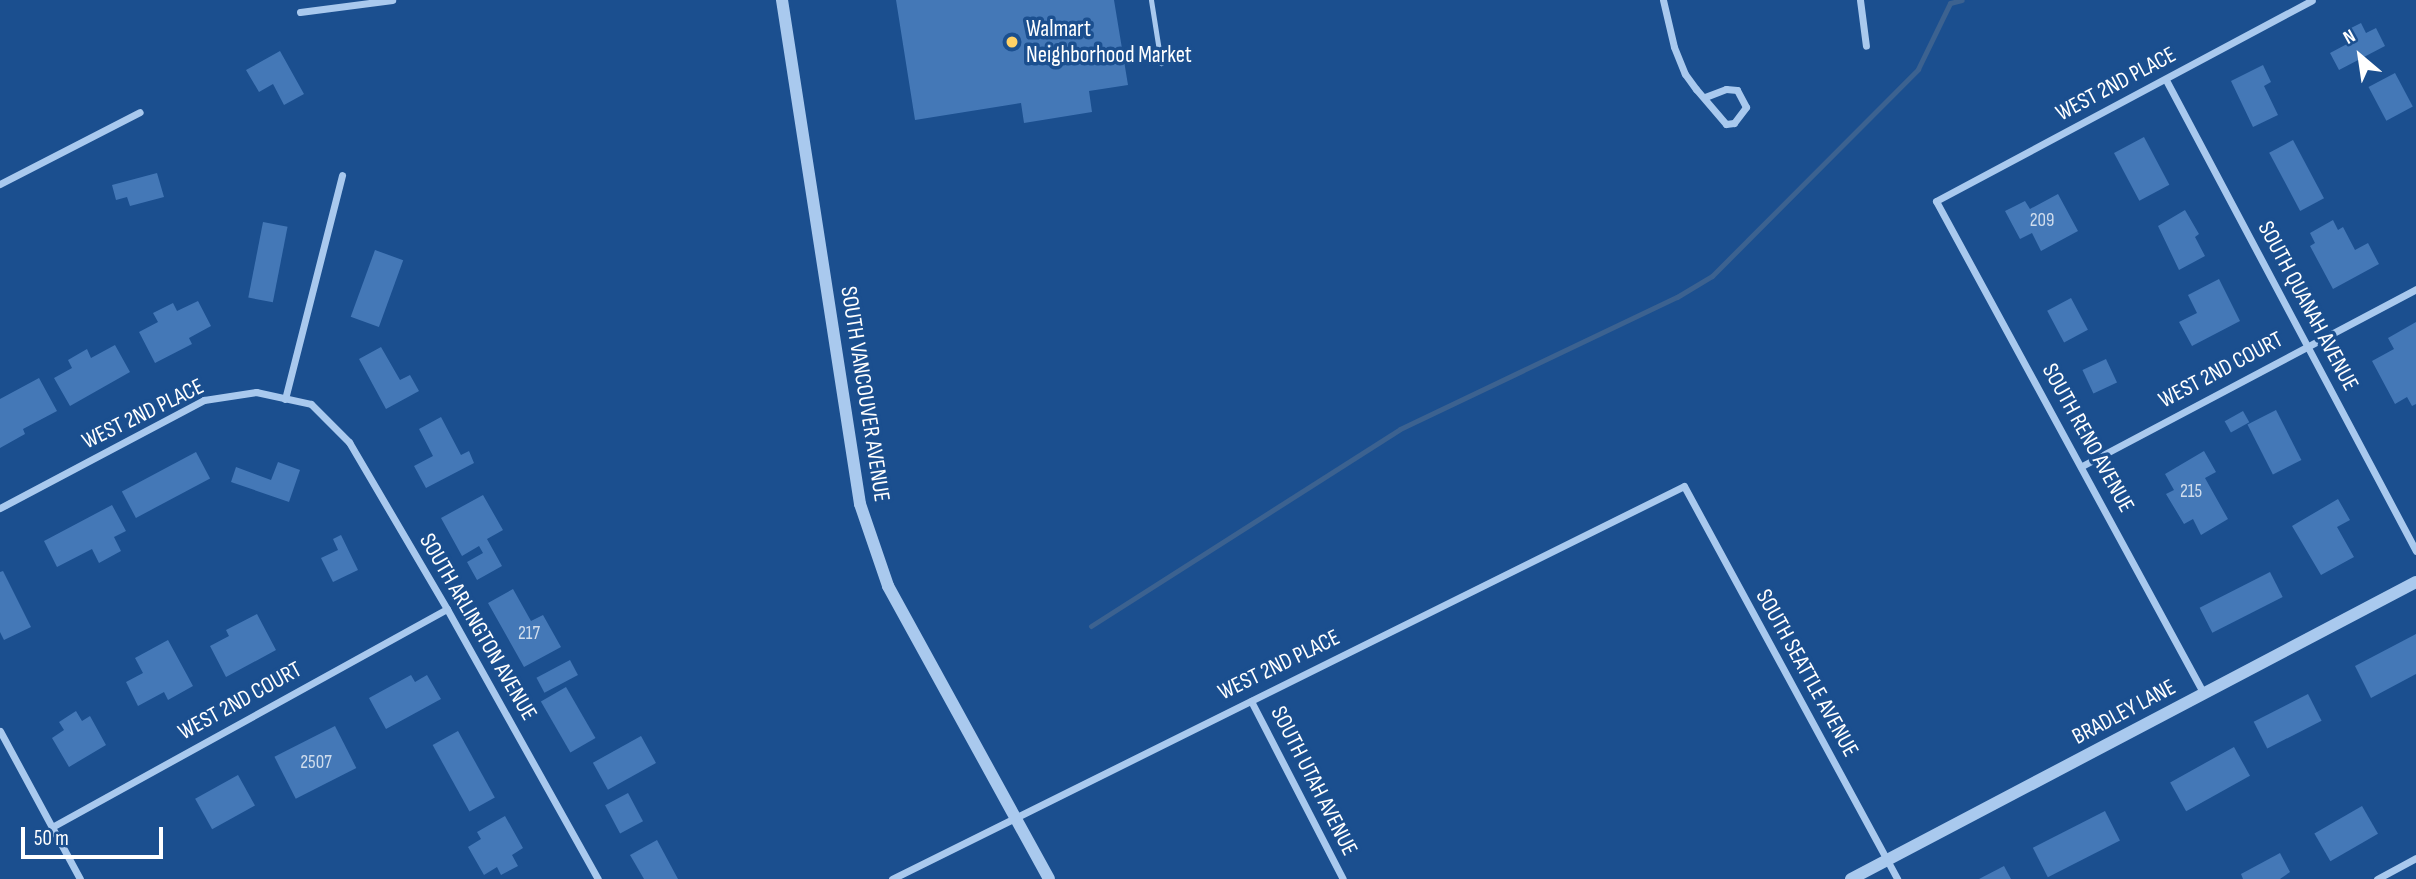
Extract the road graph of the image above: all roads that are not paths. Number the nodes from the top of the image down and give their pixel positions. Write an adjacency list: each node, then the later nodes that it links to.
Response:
1 (392, 0): 7 (street)
2 (782, 0): 29 (street, SOUTH VANCOUVER AVENUE)
3 (1151, 0): 9 (lane)
4 (1663, 0): 11 (street)
5 (1860, 0): 8 (street)
6 (2312, 0): 10 (street, WEST 2ND PLACE)
7 (300, 12)
8 (1866, 46)
9 (1161, 63)
10 (2166, 80): 15 (street, WEST 2ND PLACE); 17 (street, SOUTH QUANAH AVENUE)
11 (1705, 97): 11 (street)
12 (140, 113): 14 (street)
13 (342, 175): 18 (street)
14 (0, 184)
15 (1936, 201): 20 (street, SOUTH RENO AVENUE)
16 (2416, 289): 17 (street, WEST 2ND COURT)
17 (2308, 347): 20 (street, WEST 2ND COURT); 23 (street, SOUTH QUANAH AVENUE)
18 (285, 399): 19 (street, WEST 2ND PLACE); 22 (street, WEST 2ND PLACE)
19 (311, 404): 25 (street, SOUTH ARLINGTON AVENUE)
20 (2082, 466): 26 (street, SOUTH RENO AVENUE)
21 (1684, 486): 27 (street, WEST 2ND PLACE); 32 (street, SOUTH SEATTLE AVENUE)
22 (0, 508)
23 (2416, 551)
24 (2416, 582): 26 (street, BRADLEY LANE)
25 (447, 609): 30 (street, WEST 2ND COURT); 34 (street, SOUTH ARLINGTON AVENUE)
26 (2204, 694): 32 (street, BRADLEY LANE)
27 (1251, 701): 29 (street, WEST 2ND PLACE); 37 (street, SOUTH UTAH AVENUE)
28 (0, 731): 30 (street)
29 (1016, 817): 35 (street, WEST 2ND PLACE); 36 (street, SOUTH VANCOUVER AVENUE)
30 (52, 827): 33 (street)
31 (2416, 858): 40 (street)
32 (1887, 861): 38 (street, BRADLEY LANE); 39 (street, SOUTH SEATTLE AVENUE)
33 (80, 879)
34 (598, 879)
35 (892, 879)
36 (1049, 879)
37 (1343, 879)
38 (1852, 879)
39 (1897, 879)
40 (2376, 879)

